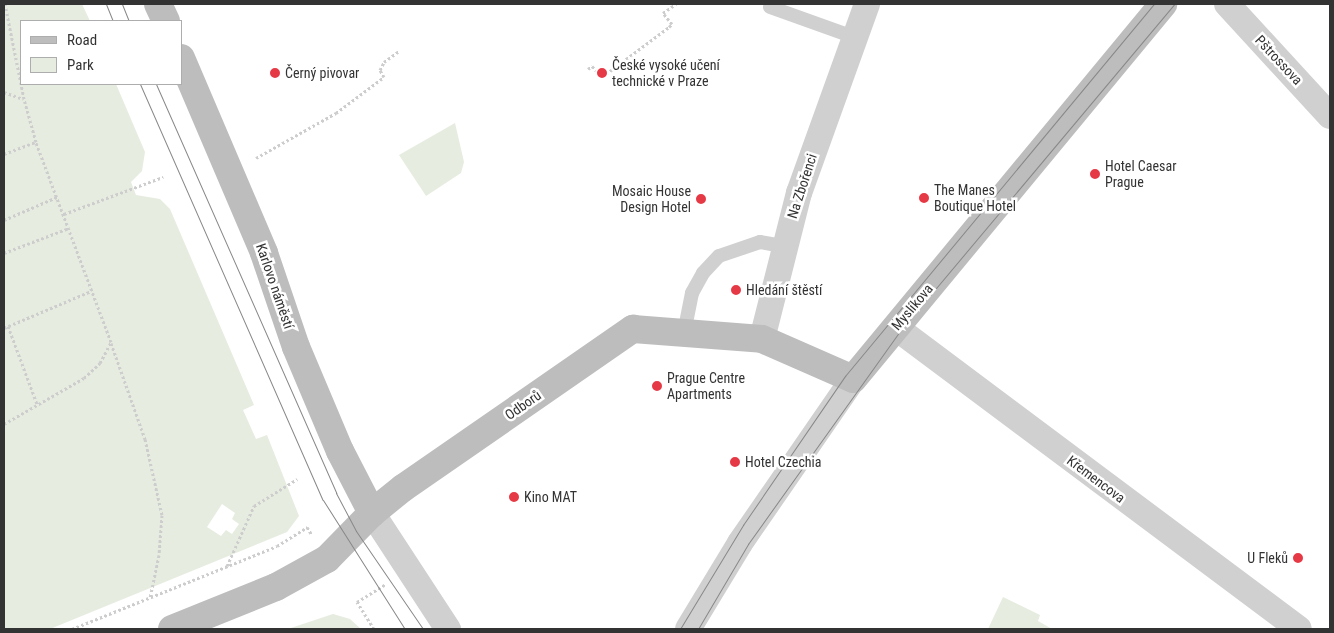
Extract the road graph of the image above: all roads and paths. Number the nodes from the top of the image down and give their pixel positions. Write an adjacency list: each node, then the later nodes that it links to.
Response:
1 (5, 4): 13 (path)
2 (158, 4): 8 (street)
3 (676, 4): 12 (path)
4 (867, 4): 9 (street, Na Zbořenci)
5 (1163, 4): 30 (street, Myslíkova)
6 (1227, 4): 17 (street, Pštrossova)
7 (770, 7): 9 (lane)
8 (166, 20)
9 (854, 37): 26 (street, Na Zbořenci)
10 (399, 51): 20 (path)
11 (182, 60): 39 (street, Karlovo náměstí)
12 (588, 69)
13 (20, 80)
14 (21, 85): 16 (path)
15 (4, 92): 16 (path)
16 (24, 100): 18 (path)
17 (1330, 116)
18 (36, 142): 19 (path); 22 (path)
19 (4, 154)
20 (255, 158)
21 (163, 177): 23 (path)
22 (57, 198): 23 (path); 24 (path)
23 (64, 214): 25 (path)
24 (4, 220)
25 (69, 228): 27 (path); 28 (path)
26 (783, 246): 32 (lane); 33 (street, Na Zbořenci)
27 (4, 253)
28 (91, 291): 29 (path); 34 (path)
29 (8, 326): 31 (path); 36 (path)
30 (895, 327): 35 (street, Myslíkova); 49 (street, Křemencova)
31 (4, 328)
32 (684, 334): 33 (street, Odborů); 39 (street, Odborů)
33 (762, 339): 35 (street, Odborů)
34 (110, 342): 36 (path); 42 (path)
35 (853, 379): 48 (street, Myslíkova)
36 (37, 404): 37 (path)
37 (4, 424)
38 (297, 479): 41 (path)
39 (372, 513): 45 (street); 47 (street, Karlovo náměstí)
40 (313, 537): 41 (path)
41 (227, 567): 42 (path)
42 (150, 598): 44 (path)
43 (357, 602): 46 (path)
44 (72, 629)
45 (172, 629)
46 (374, 629)
47 (448, 629)
48 (688, 629)
49 (1299, 629)

